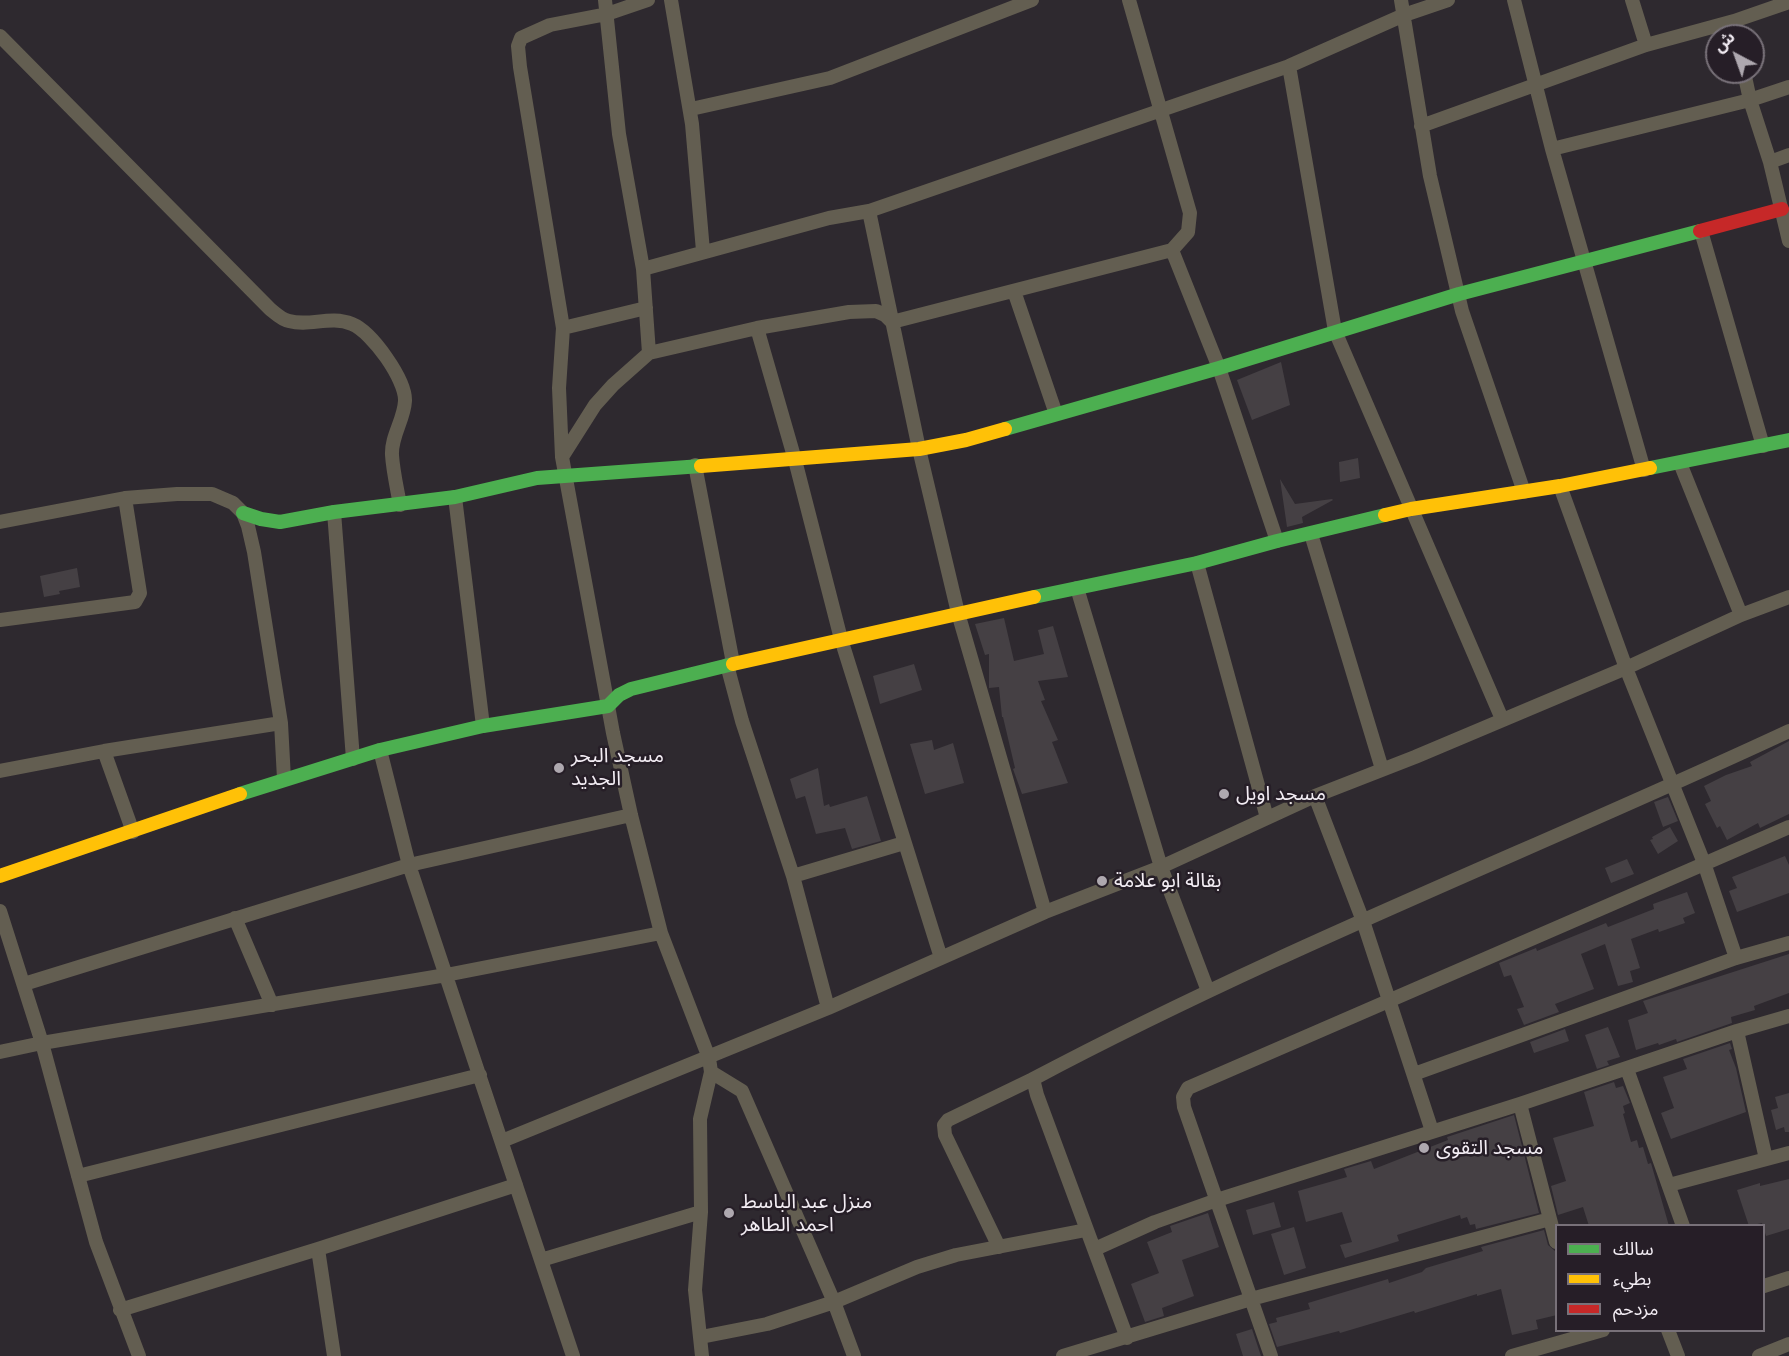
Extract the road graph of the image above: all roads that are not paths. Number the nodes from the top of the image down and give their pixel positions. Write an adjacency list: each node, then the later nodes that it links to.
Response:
1 (648, 0): 10 (street)
2 (671, 0): 21 (street)
3 (1032, 0): 21 (street)
4 (1129, 0): 22 (street)
5 (1401, 0): 11 (street)
6 (1448, 0): 11 (street)
7 (1514, 0): 18 (street)
8 (1632, 0): 15 (street)
9 (1789, 2): 12 (street)
10 (606, 7): 34 (street); 39 (street)
11 (1404, 15): 16 (street); 23 (street)
12 (1734, 21): 13 (street); 15 (street)
13 (1735, 24)
14 (0, 36): 58 (street)
15 (1646, 45): 18 (street)
16 (1289, 66): 22 (street); 41 (street)
17 (1747, 84): 20 (street)
18 (1536, 85): 23 (street); 24 (street)
19 (1789, 87): 20 (street)
20 (1750, 100): 24 (street); 26 (street)
21 (691, 109): 32 (street)
22 (1161, 111): 28 (street); 31 (street)
23 (1421, 126): 36 (street)
24 (1552, 148): 33 (street)
25 (1789, 155): 26 (street)
26 (1770, 162): 27 (street)
27 (1782, 209): 29 (street); 30 (street)
28 (869, 211): 32 (street); 38 (street)
29 (1701, 231): 33 (street); 46 (street)
30 (1789, 241)
31 (1172, 250): 35 (street); 43 (street)
32 (703, 251): 34 (street)
33 (1584, 260): 36 (street); 52 (street)
34 (643, 268): 37 (street)
35 (1014, 291): 38 (street); 44 (street)
36 (1459, 294): 41 (street); 55 (street)
37 (646, 308): 39 (street); 42 (street)
38 (892, 322): 40 (street); 47 (street)
39 (563, 328): 48 (street)
40 (757, 328): 42 (street); 49 (street)
41 (1335, 331): 43 (street); 59 (street)
42 (649, 353): 48 (street)
43 (1219, 368): 44 (street); 64 (street)
44 (1056, 414): 47 (street)
45 (1789, 440): 46 (street)
46 (1763, 446): 50 (street)
47 (918, 449): 49 (street); 68 (street)
48 (562, 458): 53 (street)
49 (795, 460): 51 (street); 71 (street)
50 (1680, 463): 52 (street); 69 (street)
51 (695, 465): 53 (street); 72 (street)
52 (1644, 470): 54 (street)
53 (566, 475): 56 (street); 74 (street)
54 (1560, 486): 55 (street); 73 (street)
55 (1524, 492): 59 (street)
56 (454, 497): 58 (street); 77 (street)
57 (124, 498): 61 (street); 62 (street); 70 (street)
58 (400, 505): 60 (street)
59 (1411, 509): 63 (street); 75 (street)
60 (334, 512): 61 (street); 81 (street)
61 (243, 513): 76 (street)
62 (0, 522)
63 (1311, 534): 64 (street); 82 (street)
64 (1277, 541): 65 (street)
65 (1197, 563): 66 (street); 88 (street)
66 (1077, 588): 68 (street); 94 (street)
67 (1789, 597): 69 (street)
68 (958, 613): 71 (street); 98 (street)
69 (1741, 615): 73 (street)
70 (0, 620)
71 (841, 639): 72 (street); 91 (street)
72 (730, 664): 74 (street); 96 (street)
73 (1626, 668): 75 (street); 85 (street)
74 (608, 706): 77 (street); 87 (street)
75 (1502, 719): 82 (street)
76 (281, 723): 80 (street); 84 (street)
77 (483, 726): 79 (street)
78 (1789, 731): 85 (street)
79 (380, 750): 81 (street); 93 (street)
80 (104, 751): 83 (street); 90 (street)
81 (353, 759): 84 (street)
82 (1382, 769): 86 (street)
83 (0, 771)
84 (284, 779): 90 (street)
85 (1673, 785): 92 (street); 100 (street)
86 (1315, 796): 88 (street); 100 (street)
87 (630, 815): 93 (street); 101 (street)
88 (1267, 818): 94 (street)
89 (1789, 826): 92 (street)
90 (133, 832): 95 (street)
91 (904, 843): 96 (street); 103 (street)
92 (1704, 862): 104 (street); 108 (street)
93 (409, 865): 99 (street); 105 (street)
94 (1161, 867): 98 (street); 107 (street)
95 (0, 876)
96 (793, 876): 110 (street)
97 (0, 911): 106 (street)
98 (1045, 912): 103 (street)
99 (235, 918): 106 (street); 109 (street)
100 (1363, 921): 107 (street); 108 (street)
101 (661, 933): 105 (street); 115 (street)
102 (1789, 942): 104 (street)
103 (941, 958): 110 (street)
104 (1736, 958): 118 (street)
105 (447, 975): 109 (street); 119 (street)
106 (24, 984): 113 (street)
107 (1208, 991): 120 (street)
108 (1388, 1000): 118 (street); 129 (street)
109 (272, 1005): 113 (street)
110 (828, 1008): 115 (street)
111 (1789, 1016): 112 (street)
112 (1737, 1031): 116 (street); 125 (street)
113 (42, 1043): 114 (street); 126 (street)
114 (0, 1052)
115 (709, 1058): 117 (street); 123 (street)
116 (1627, 1069): 121 (street); 128 (street)
117 (711, 1072): 130 (street); 142 (street)
118 (1414, 1074): 122 (street)
119 (480, 1075): 123 (street); 126 (street)
120 (1033, 1079): 133 (street); 135 (street)
121 (1520, 1104): 122 (street); 131 (street)
122 (1432, 1131): 129 (street)
123 (502, 1142): 127 (street)
124 (1789, 1153): 125 (street)
125 (1766, 1159): 128 (street)
126 (78, 1176): 143 (street)
127 (516, 1185): 136 (street); 138 (street)
128 (1668, 1185): 132 (street)
129 (1217, 1200): 137 (street); 141 (street)
130 (701, 1212): 138 (street); 146 (street)
131 (1550, 1219): 134 (street); 141 (street)
132 (1682, 1224)
133 (1086, 1230): 135 (street); 137 (street)
134 (1555, 1235)
135 (999, 1247): 142 (street)
136 (318, 1249): 143 (street); 150 (street)
137 (1095, 1249): 147 (street)
138 (542, 1260): 151 (street)
139 (1789, 1278): 140 (street)
140 (1765, 1286)
141 (1251, 1299): 147 (street); 155 (street)
142 (834, 1302): 146 (street); 153 (street)
143 (120, 1310): 149 (street)
144 (1669, 1332): 157 (street)
145 (1583, 1333): 156 (street)
146 (700, 1337): 152 (street)
147 (1127, 1338): 154 (street)
148 (1789, 1344): 158 (street)
149 (139, 1356)
150 (334, 1356)
151 (573, 1356)
152 (702, 1356)
153 (854, 1356)
154 (1064, 1356)
155 (1271, 1356)
156 (1512, 1356)
157 (1678, 1356)
158 (1759, 1356)

